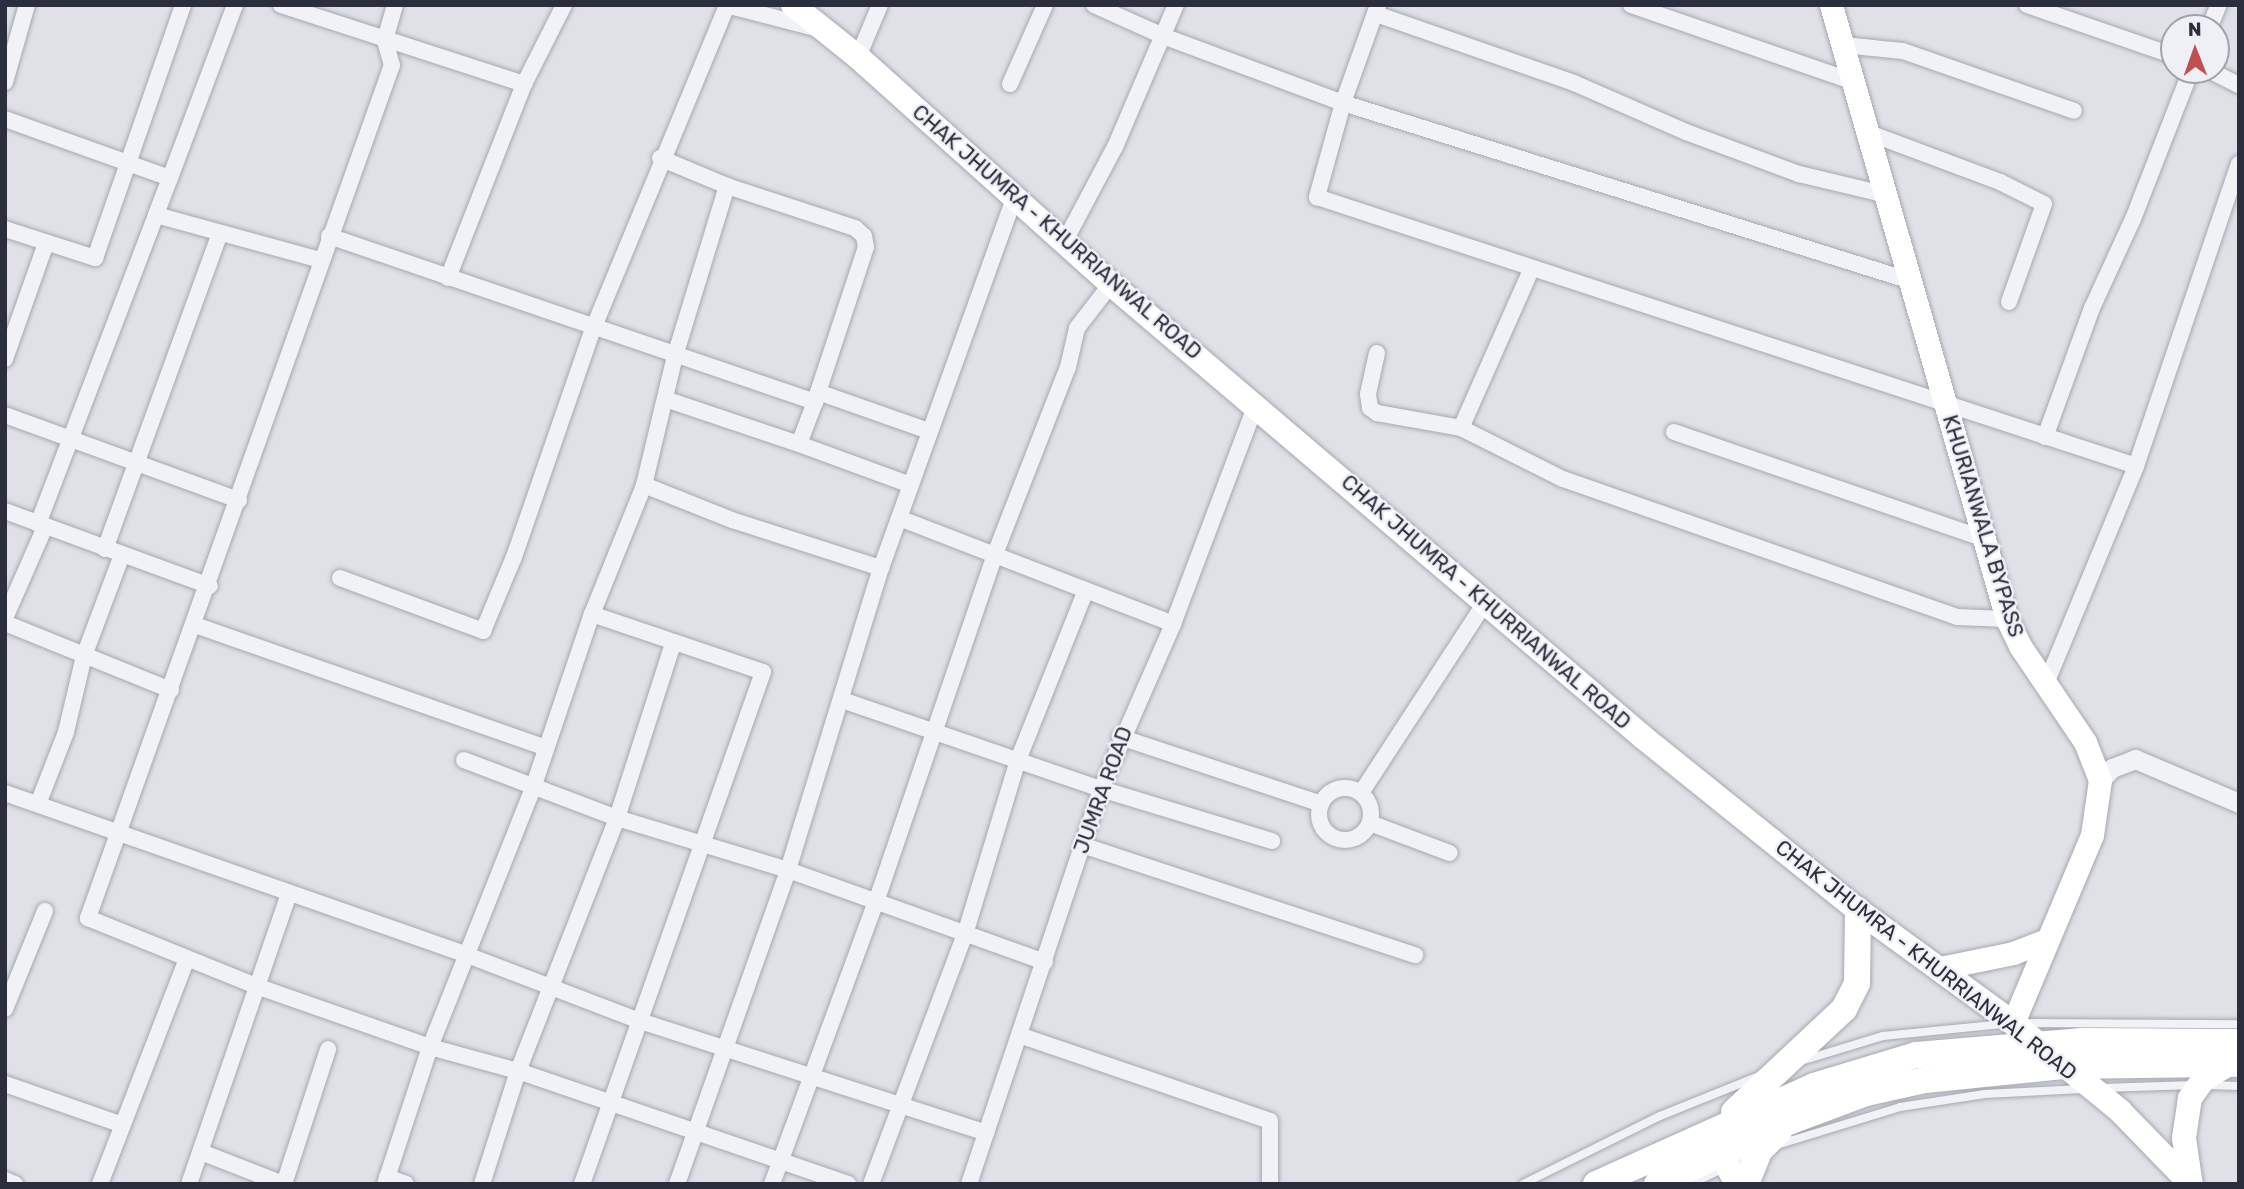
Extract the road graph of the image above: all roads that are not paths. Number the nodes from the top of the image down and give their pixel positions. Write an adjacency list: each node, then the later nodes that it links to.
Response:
1 (27, 5): 17 (street)
2 (183, 5): 34 (street)
3 (235, 5): 36 (street)
4 (281, 5): 20 (street)
5 (395, 5): 20 (street)
6 (564, 5): 27 (street)
7 (727, 5): 18 (street); 33 (street)
8 (793, 5): 18 (main road, CHAK JHUMRA - KHURRIANWAL ROAD)
9 (880, 5): 23 (street)
10 (1045, 5): 26 (street)
11 (1094, 5): 19 (street)
12 (1176, 5): 19 (street)
13 (1631, 5): 25 (street)
14 (1831, 5): 21 (main road, KHURIANWALA BYPASS)
15 (2027, 5): 22 (street)
16 (1377, 10): 29 (street); 39 (street)
17 (13, 24): 24 (street)
18 (822, 30): 23 (main road, CHAK JHUMRA - KHURRIANWAL ROAD)
19 (1163, 36): 29 (street); 44 (street)
20 (385, 41): 27 (street); 43 (street)
21 (1843, 46): 25 (main road, KHURIANWALA BYPASS); 30 (street)
22 (2160, 51)
23 (858, 57): 38 (main road, CHAK JHUMRA - KHURRIANWAL ROAD)
24 (5, 82)
25 (1854, 82): 32 (main road, KHURIANWALA BYPASS)
26 (1010, 83)
27 (524, 84): 48 (street)
28 (2186, 84): 64 (street)
29 (1343, 103): 47 (street); 49 (street)
30 (2074, 111)
31 (5, 119): 34 (street)
32 (1869, 134): 39 (main road, KHURIANWALA BYPASS); 51 (street)
33 (660, 158): 37 (street); 52 (street)
34 (125, 164): 36 (street); 45 (street)
35 (2239, 164): 67 (street)
36 (170, 178): 40 (street)
37 (727, 186): 54 (street); 56 (street)
38 (1016, 194): 44 (main road, CHAK JHUMRA - KHURRIANWAL ROAD); 62 (street)
39 (1887, 195): 49 (main road, KHURIANWALA BYPASS)
40 (156, 215): 42 (street); 65 (street)
41 (5, 229): 45 (street)
42 (220, 233): 46 (street); 68 (street)
43 (329, 236): 46 (street); 48 (street)
44 (1066, 239): 50 (main road, CHAK JHUMRA - KHURRIANWAL ROAD)
45 (45, 246): 55 (street)
46 (320, 260): 71 (street)
47 (1532, 268): 59 (street); 61 (street)
48 (448, 278): 52 (street)
49 (1911, 281): 59 (main road, KHURIANWALA BYPASS)
50 (1111, 284): 58 (main road, CHAK JHUMRA - KHURRIANWAL ROAD); 77 (street)
51 (2009, 302)
52 (593, 329): 54 (street); 80 (street)
53 (1377, 353): 61 (street)
54 (675, 356): 56 (street); 57 (street)
55 (5, 359)
56 (816, 397): 62 (street); 66 (street)
57 (668, 400): 66 (street); 69 (street)
58 (1256, 404): 83 (main road, CHAK JHUMRA - KHURRIANWAL ROAD); 87 (street, JUMRA ROAD)
59 (1945, 405): 64 (street); 75 (main road, KHURIANWALA BYPASS)
60 (5, 415): 65 (street)
61 (1461, 428): 85 (street)
62 (929, 431): 70 (street)
63 (1674, 432): 75 (street)
64 (2045, 437): 67 (street)
65 (68, 438): 68 (street); 74 (street)
66 (799, 444): 70 (street)
67 (2136, 466): 91 (street)
68 (137, 467): 71 (street); 76 (street)
69 (644, 485): 79 (street); 84 (street)
70 (911, 485): 73 (street)
71 (239, 500): 81 (street)
72 (5, 511): 74 (street)
73 (899, 518): 77 (street); 79 (street)
74 (42, 526): 76 (street); 86 (street)
75 (1984, 538): 85 (main road, KHURIANWALA BYPASS)
76 (105, 549): 78 (street)
77 (995, 554): 82 (street); 94 (street)
78 (122, 555): 81 (street); 90 (street)
79 (881, 568): 93 (street)
80 (340, 578)
81 (210, 586): 88 (street)
82 (1086, 590): 87 (street); 98 (street)
83 (1486, 601): 103 (street); 117 (main road, CHAK JHUMRA - KHURRIANWAL ROAD)
84 (592, 614): 89 (street); 96 (street)
85 (2007, 619): 91 (main road, KHURIANWALA BYPASS)
86 (5, 621): 90 (street)
87 (1173, 624): 95 (street, JUMRA ROAD)
88 (195, 625): 92 (street); 96 (street)
89 (673, 644): 107 (street); 112 (street)
90 (85, 656): 92 (street); 105 (street)
91 (2045, 686): 99 (main road, KHURIANWALA BYPASS)
92 (171, 690): 109 (street)
93 (842, 699): 94 (street); 114 (street)
94 (934, 731): 98 (street); 116 (street)
95 (1120, 737): 101 (street, JUMRA ROAD); 106 (street)
96 (544, 747): 100 (street)
97 (464, 760): 100 (street)
98 (1018, 760): 101 (street); 119 (street)
99 (2100, 780): 104 (street); 120 (main road, KHURIANWALA BYPASS)
100 (534, 785): 107 (street); 121 (street)
101 (1101, 789): 110 (street); 111 (street, JUMRA ROAD)
102 (5, 793): 105 (street)
103 (1362, 793): 106 (street); 108 (street)
104 (2239, 803)
105 (38, 804): 109 (street)
106 (1321, 804): 108 (street)
107 (617, 818): 112 (street); 127 (street)
108 (1370, 824): 113 (street)
109 (119, 832): 115 (street); 123 (street)
110 (1272, 841)
111 (1082, 845): 122 (street); 124 (street, JUMRA ROAD)
112 (704, 847): 114 (street); 129 (street)
113 (1450, 853)
114 (788, 870): 116 (street); 134 (street)
115 (289, 893): 121 (street); 126 (street)
116 (876, 902): 119 (street); 141 (street)
117 (1858, 910): 125 (main road, CHAK JHUMRA - KHURRIANWAL ROAD); 139 (highway)
118 (45, 911): 128 (street)
119 (966, 931): 124 (street); 146 (street)
120 (2047, 940): 125 (main road); 130 (main road, KHURIANWALA BYPASS)
121 (467, 955): 127 (street); 135 (street)
122 (1415, 955)
123 (187, 958): 126 (street); 148 (street)
124 (1045, 962): 132 (street, JUMRA ROAD)
125 (1940, 968): 130 (main road, CHAK JHUMRA - KHURRIANWAL ROAD)
126 (256, 986): 135 (street); 152 (street)
127 (550, 987): 129 (street); 140 (street)
128 (5, 1009)
129 (640, 1021): 134 (street); 145 (street)
130 (2013, 1023): 131 (lane); 133 (main road, CHAK JHUMRA - KHURRIANWAL ROAD); 139 (lane)
131 (2239, 1024)
132 (1022, 1035): 150 (street, JUMRA ROAD); 170 (street)
133 (2035, 1044): 137 (highway); 138 (main road, CHAK JHUMRA - KHURRIANWAL ROAD); 153 (highway)
134 (724, 1046): 141 (street); 149 (street)
135 (430, 1047): 140 (street); 155 (street)
136 (328, 1049): 161 (street)
137 (2236, 1064): 138 (highway); 143 (main road)
138 (2063, 1066): 144 (main road, CHAK JHUMRA - KHURRIANWAL ROAD); 147 (highway)
139 (1782, 1069): 153 (highway); 171 (lane)
140 (518, 1071): 145 (street); 163 (street)
141 (812, 1080): 146 (street); 154 (street)
142 (5, 1084): 148 (street)
143 (2199, 1085): 144 (lane); 157 (main road)
144 (2093, 1089): 151 (lane); 157 (main road, CHAK JHUMRA - KHURRIANWAL ROAD)
145 (610, 1104): 149 (street); 164 (street)
146 (902, 1109): 150 (street); 168 (street)
147 (1791, 1121): 151 (highway); 153 (highway)
148 (120, 1124): 159 (street)
149 (694, 1131): 154 (street); 165 (street)
150 (986, 1133): 169 (street, JUMRA ROAD)
151 (1759, 1151): 153 (highway)
152 (201, 1152): 160 (street); 161 (street)
153 (1726, 1157): 172 (highway); 173 (highway); 174 (lane)
154 (779, 1161): 166 (street); 167 (street)
155 (386, 1180): 162 (street)
156 (5, 1181): 158 (street)
157 (2192, 1182)
158 (15, 1184)
159 (100, 1184)
160 (189, 1184)
161 (283, 1184)
162 (406, 1184)
163 (482, 1184)
164 (582, 1184)
165 (677, 1184)
166 (772, 1184)
167 (848, 1184)
168 (871, 1184)
169 (969, 1184)
170 (1270, 1184)
171 (1523, 1184)
172 (1596, 1184)
173 (1657, 1184)
174 (1691, 1184)

